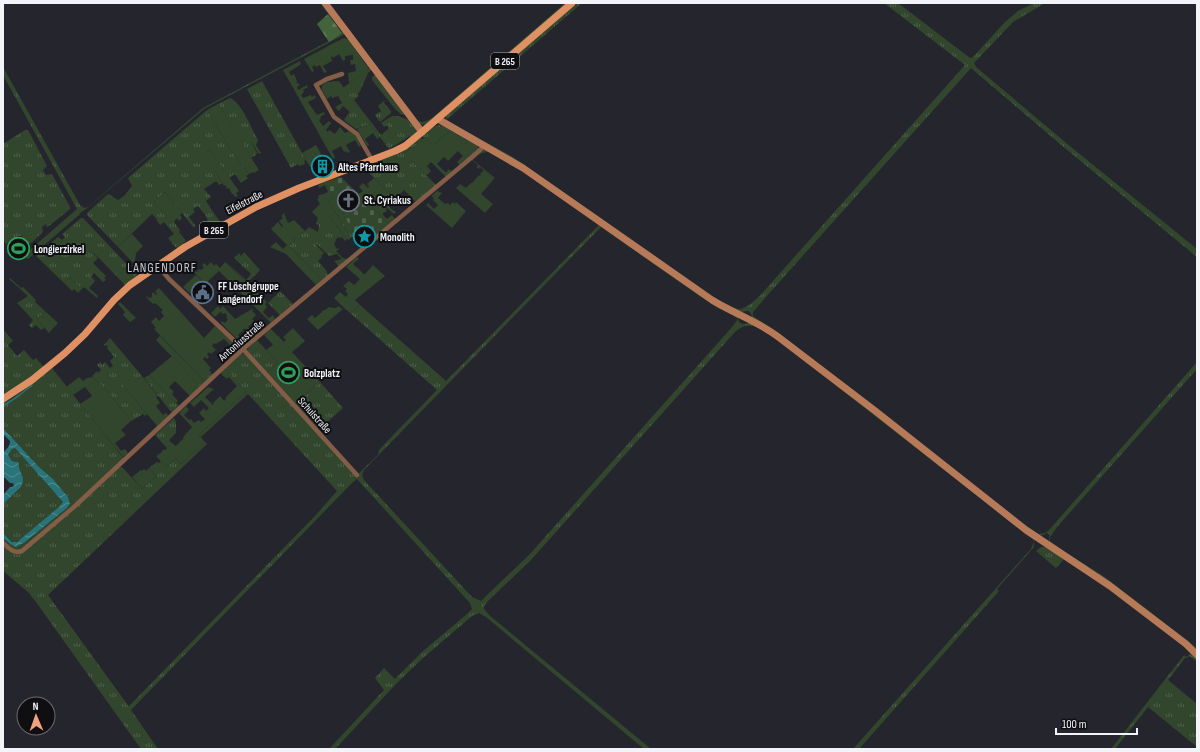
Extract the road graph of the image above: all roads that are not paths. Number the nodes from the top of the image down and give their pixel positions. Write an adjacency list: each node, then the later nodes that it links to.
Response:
1 (325, 3): 5 (street)
2 (572, 3): 4 (main road, B 265)
3 (342, 74): 7 (street)
4 (438, 119): 5 (main road, B 265); 6 (street)
5 (422, 132): 7 (main road, Eifelstraße / B 265)
6 (484, 145): 9 (street, Antoniusstraße); 13 (street)
7 (372, 160): 8 (main road, Eifelstraße / B 265)
8 (158, 266): 9 (street, Schulstraße); 10 (main road, Eifelstraße / B 265)
9 (243, 349): 11 (street, Schulstraße); 12 (street, Antoniusstraße)
10 (3, 400)
11 (356, 474)
12 (3, 543)
13 (1197, 655)

